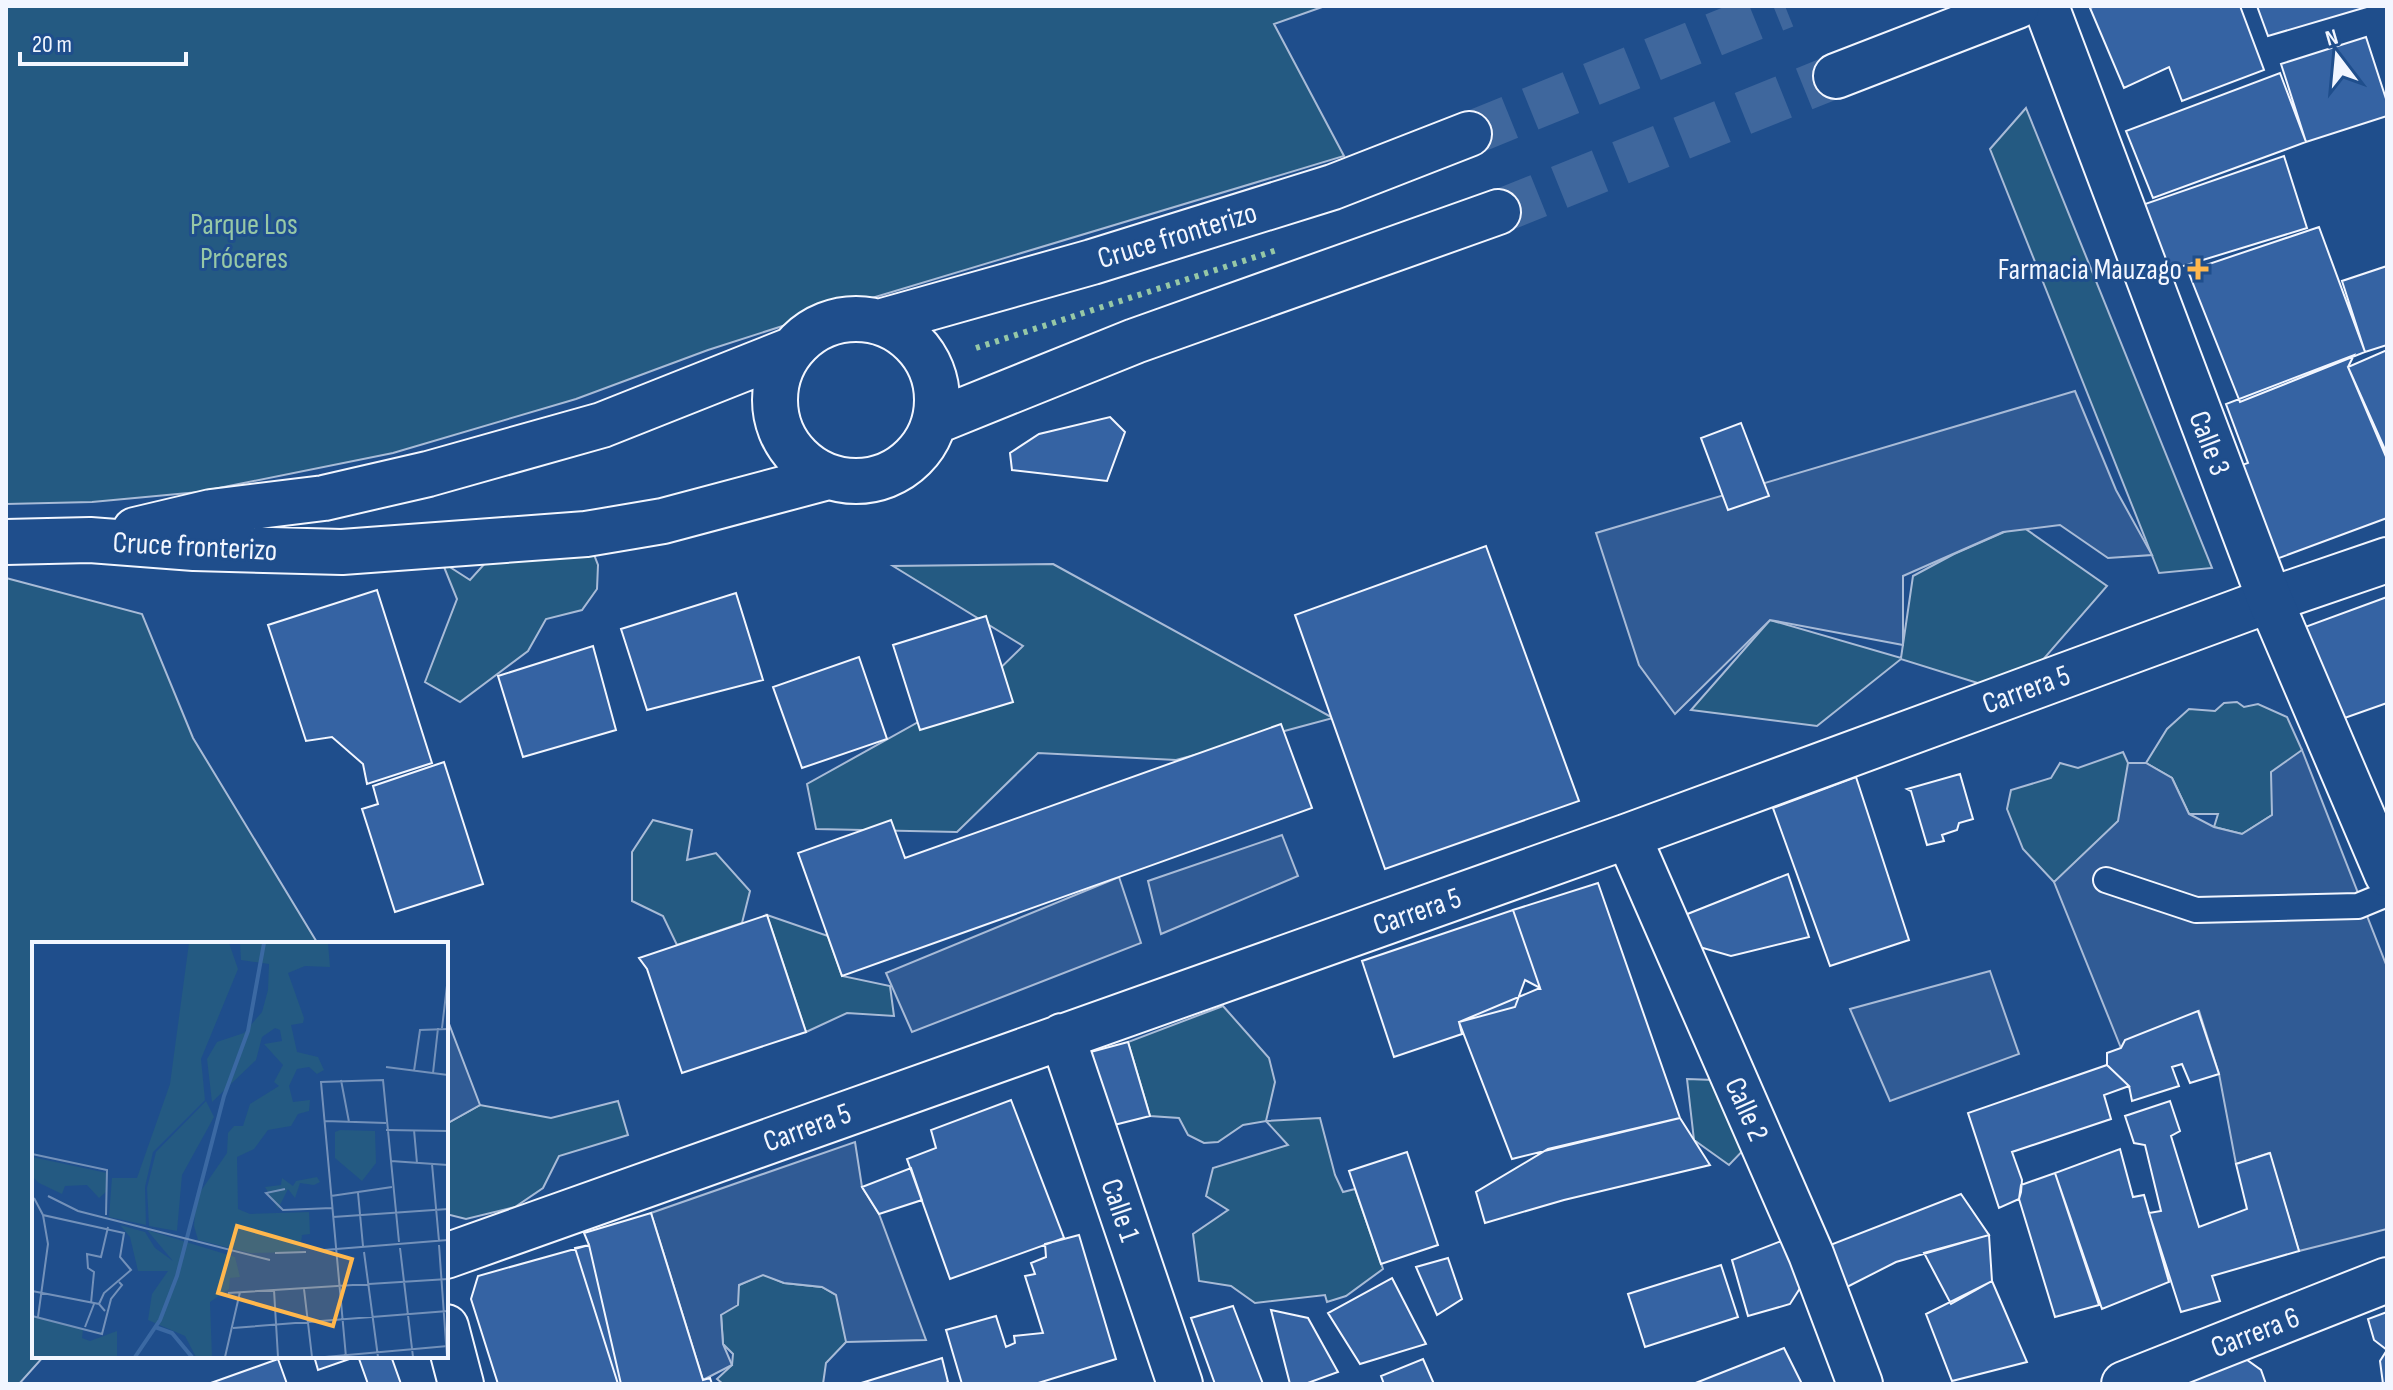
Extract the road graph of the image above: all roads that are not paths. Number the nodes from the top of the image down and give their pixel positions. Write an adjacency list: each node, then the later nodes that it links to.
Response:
1 (2017, 6): 3 (main road)
2 (2046, 6): 13 (main road, Calle 3)
3 (1836, 76)
4 (1469, 134): 6 (main road, Cruce fronterizo)
5 (1498, 212): 8 (main road)
6 (879, 322): 7 (main road, Cruce fronterizo); 8 (main road, Cruce fronterizo)
7 (791, 350): 9 (main road); 10 (main road, Cruce fronterizo)
8 (934, 422): 9 (main road, Cruce fronterizo)
9 (828, 477): 10 (main road, Cruce fronterizo)
10 (90, 540): 11 (main road)
11 (6, 542)
12 (2387, 560): 13 (main road, Carrera 5)
13 (2270, 600): 14 (main road, Carrera 5); 15 (main road, Calle 3)
14 (1628, 836): 18 (main road, Carrera 5); 24 (main road, Calle 2)
15 (2387, 874)
16 (2106, 880): 17 (lane)
17 (2387, 894)
18 (1062, 1036): 19 (main road, Carrera 5); 23 (main road, Calle 1)
19 (448, 1255)
20 (2387, 1280): 25 (main road, Carrera 6)
21 (448, 1335): 22 (main road)
22 (461, 1384)
23 (1180, 1384)
24 (1860, 1384)
25 (2124, 1384)

